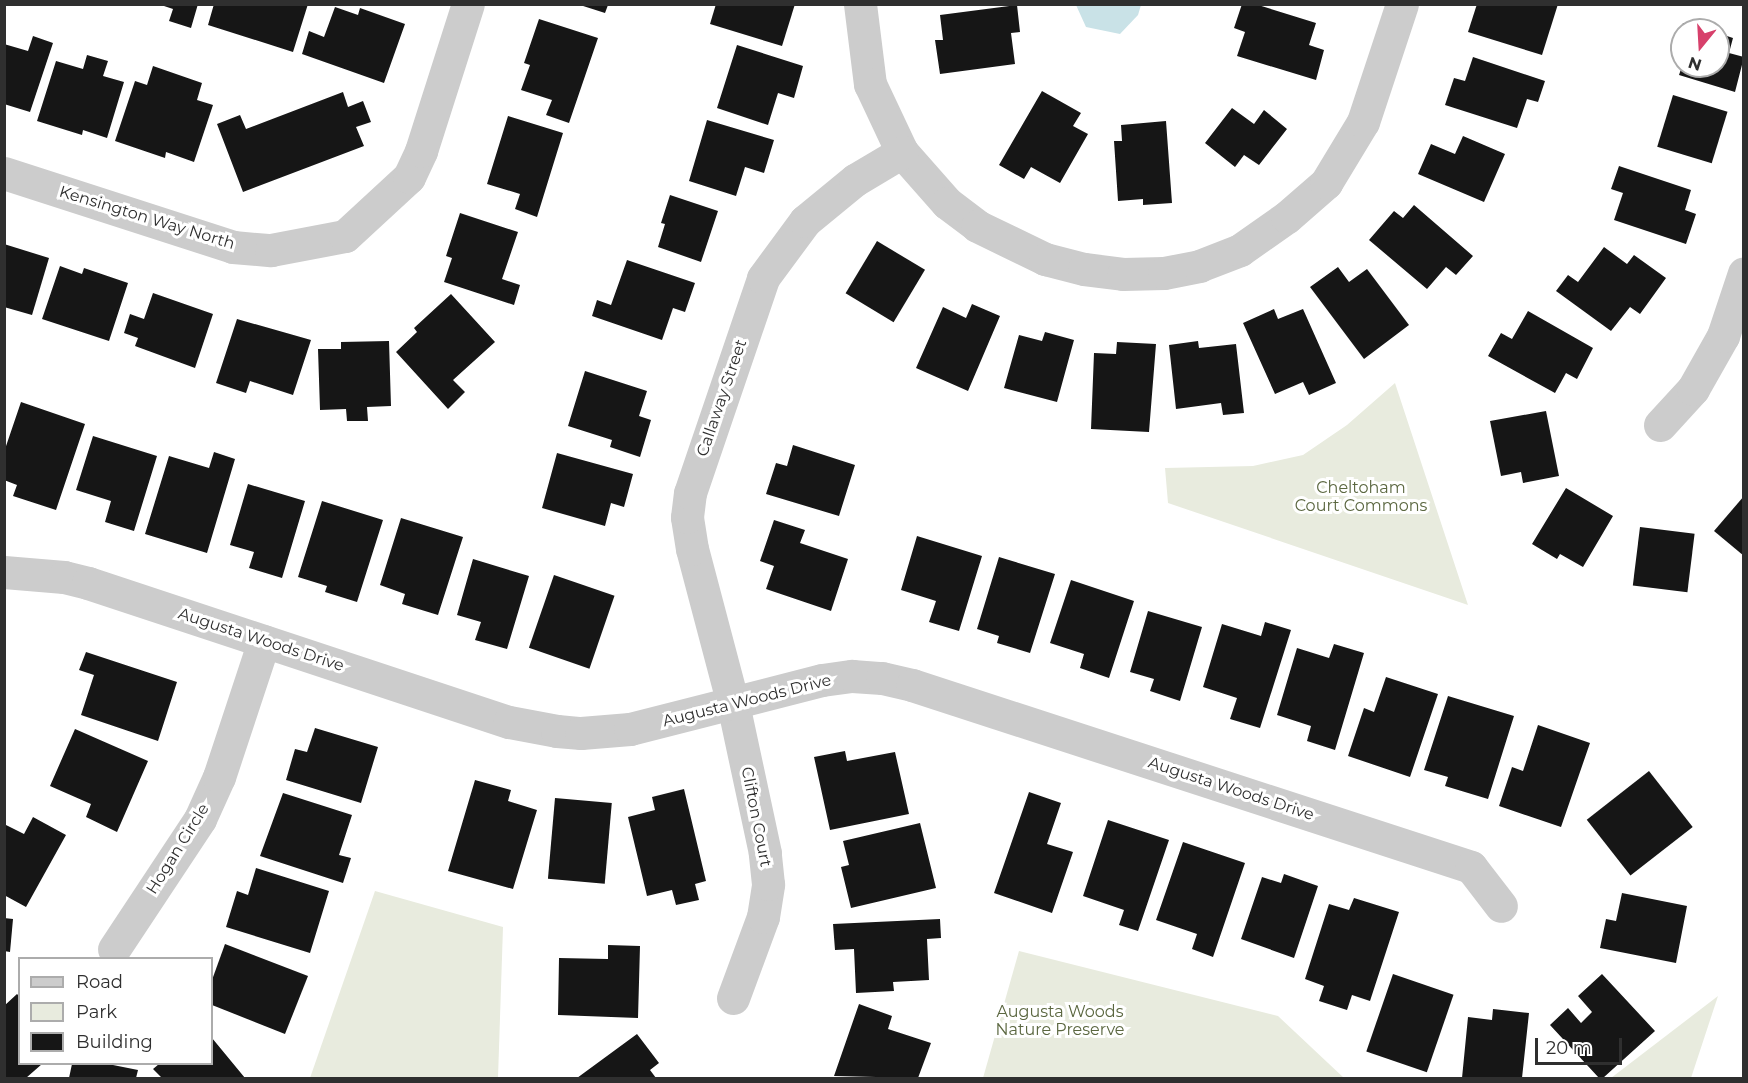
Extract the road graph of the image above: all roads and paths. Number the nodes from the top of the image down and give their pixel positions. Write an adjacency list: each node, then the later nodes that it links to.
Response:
1 (468, 4): 5 (street, Kensington Way North)
2 (860, 4): 4 (street)
3 (1402, 4): 4 (street)
4 (902, 152): 10 (street, Callaway Street)
5 (4, 173)
6 (1743, 273): 7 (street)
7 (1660, 425)
8 (4, 572): 9 (street, Augusta Woods Drive)
9 (264, 641): 10 (street, Augusta Woods Drive); 12 (street, Hogan Circle)
10 (734, 704): 11 (street, Augusta Woods Drive); 13 (street, Clifton Court)
11 (1502, 906)
12 (114, 949)
13 (733, 998)

